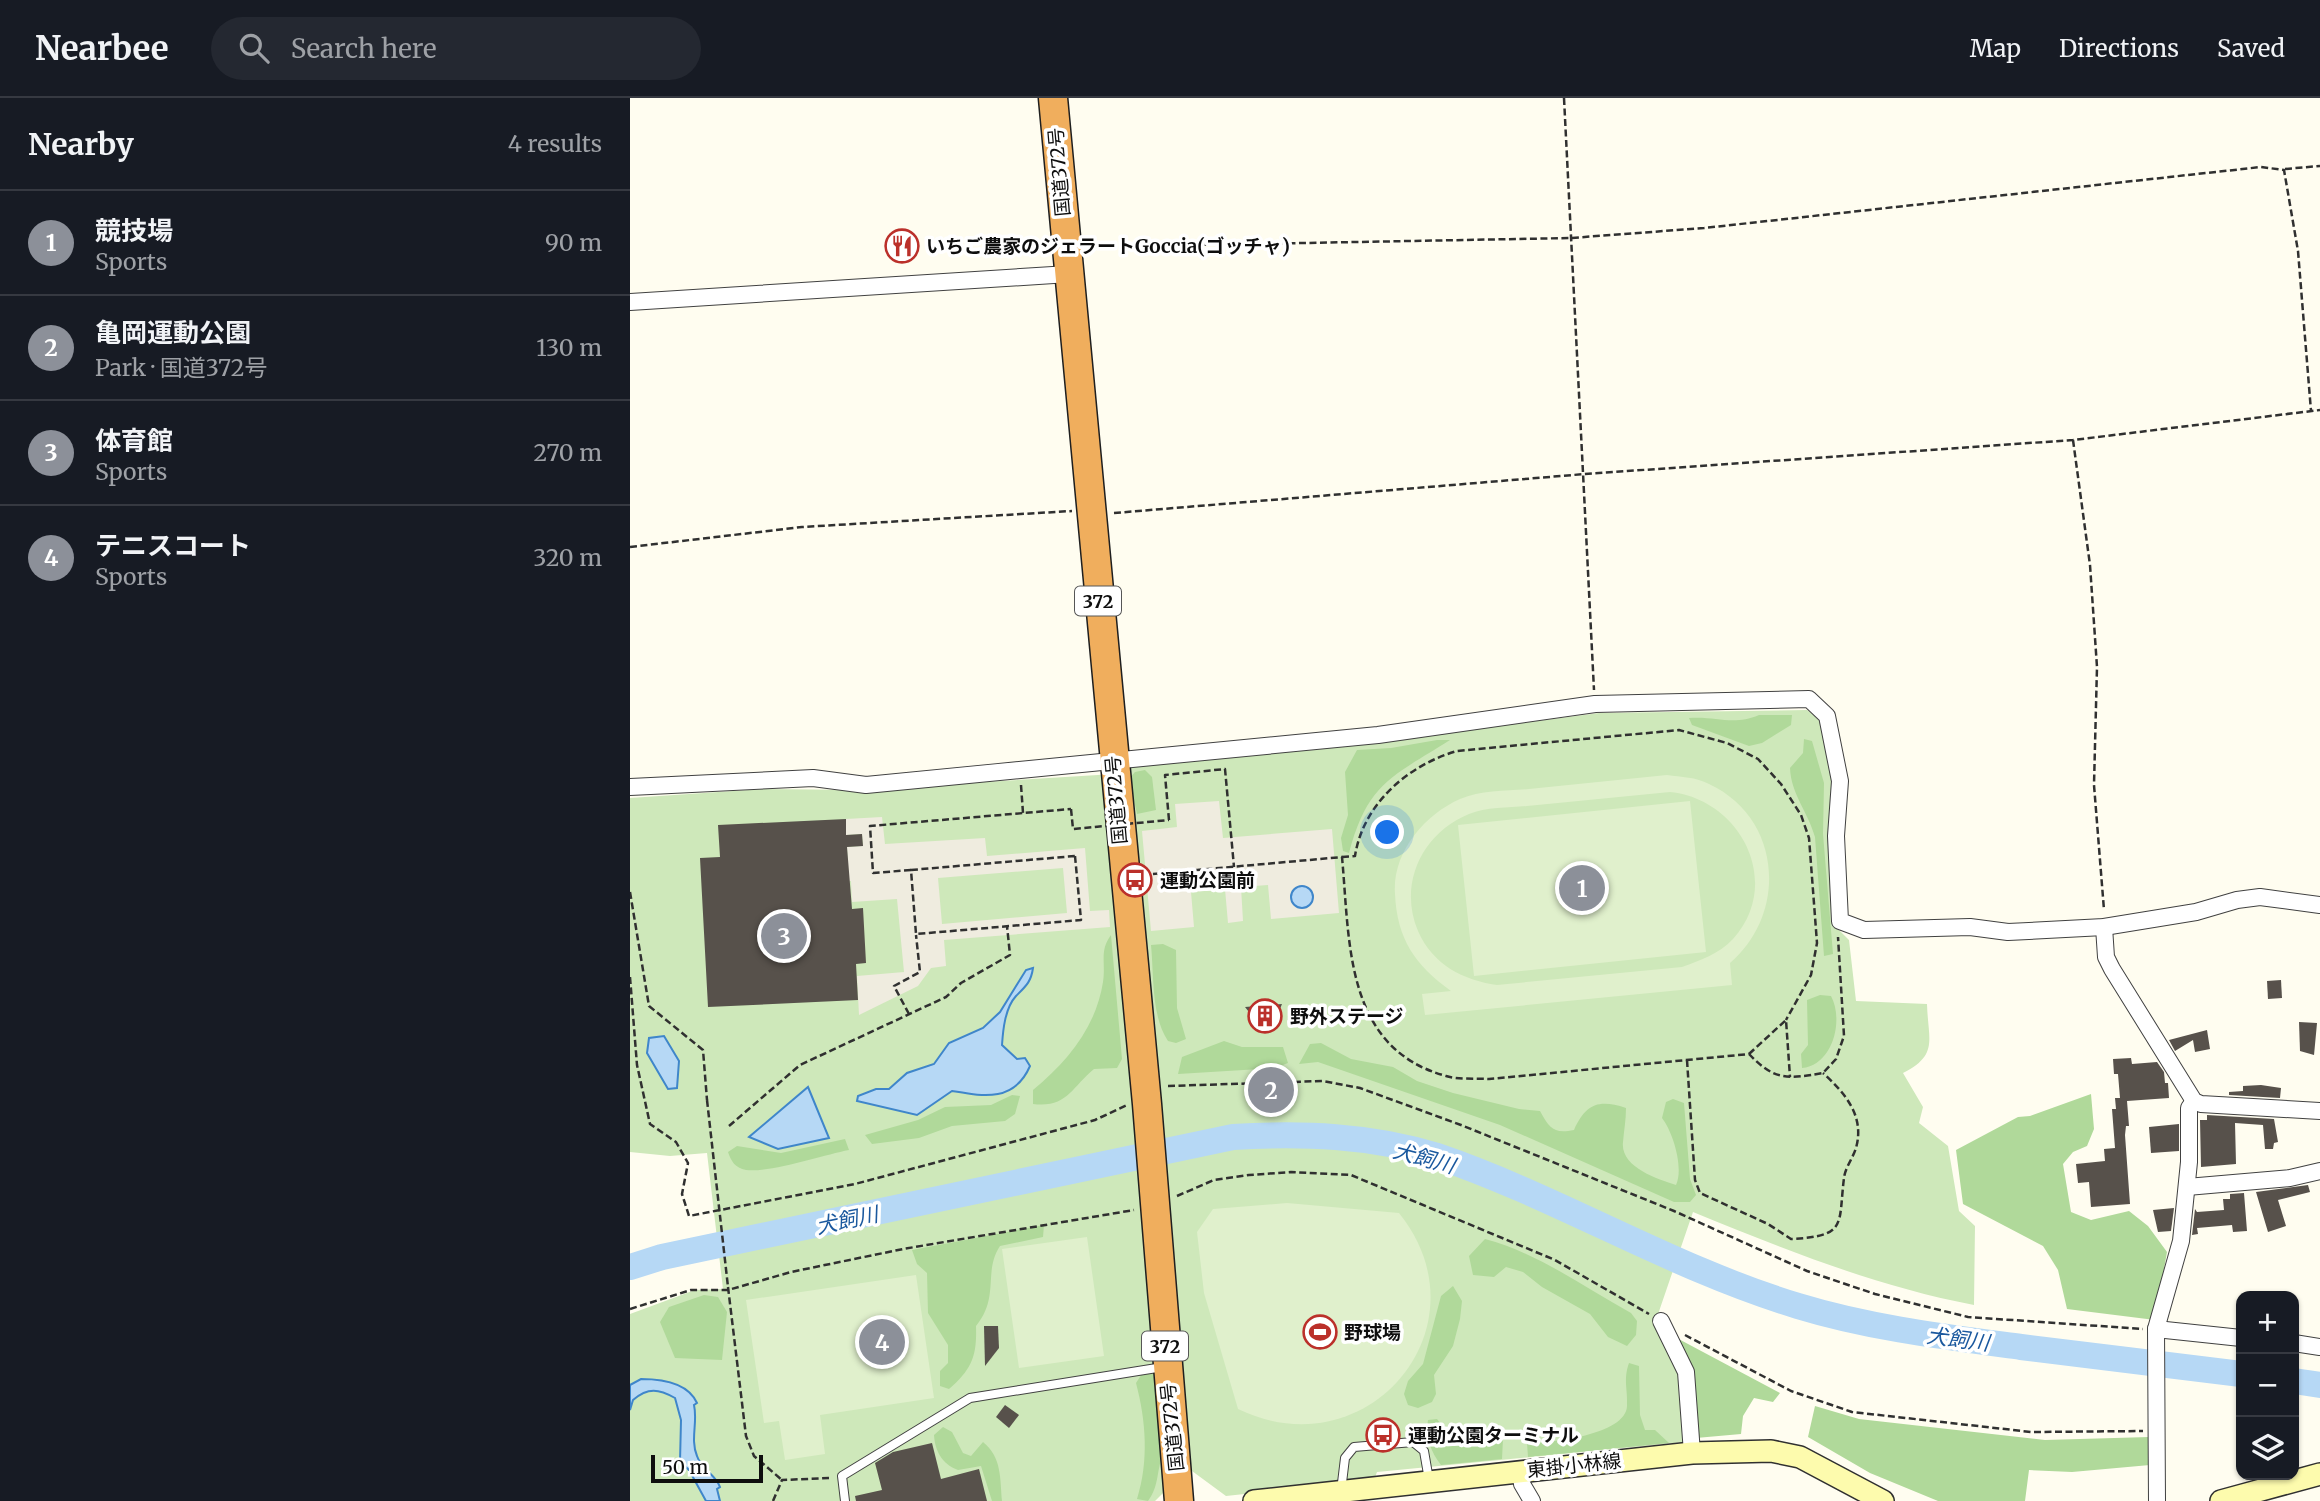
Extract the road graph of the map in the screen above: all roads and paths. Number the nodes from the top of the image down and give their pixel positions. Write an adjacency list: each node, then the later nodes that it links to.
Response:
1 (1053, 98): 6 (highway, 国道372号 / 372)
2 (1564, 98): 5 (path)
3 (2320, 166): 4 (path)
4 (2284, 170): 5 (path); 9 (path)
5 (1571, 238): 6 (path); 11 (path)
6 (1067, 261): 7 (street); 13 (highway, 国道372号 / 372)
7 (630, 302)
8 (2320, 410): 9 (path)
9 (2311, 411): 10 (path)
10 (2073, 440): 11 (path); 24 (path)
11 (1585, 474): 12 (path)
12 (1595, 704): 13 (street); 24 (street)
13 (1112, 763): 14 (street); 34 (highway, 国道372号 / 372)
14 (1020, 771): 15 (street); 16 (path)
15 (630, 787)
16 (1023, 813): 18 (path, bridge); 19 (path)
17 (1342, 857): 18 (path); 29 (path); 31 (path)
18 (1234, 867): 20 (path)
19 (911, 870): 23 (path); 26 (path)
20 (1153, 874)
21 (630, 892): 41 (path, bridge)
22 (2320, 905): 24 (street)
23 (1007, 926): 26 (path); 28 (path)
24 (2104, 927): 35 (street)
25 (1837, 928): 32 (path)
26 (916, 934): 28 (path)
27 (630, 977): 34 (path)
28 (909, 1014): 37 (path)
29 (1786, 1020): 30 (path); 33 (path)
30 (1749, 1054): 31 (path); 33 (path)
31 (1687, 1060): 32 (path)
32 (1823, 1073): 33 (path)
33 (1790, 1078)
34 (1146, 1096): 40 (highway, 国道372号 / 372); 44 (path)
35 (2194, 1101): 36 (street); 39 (street)
36 (2320, 1111)
37 (729, 1126)
38 (2320, 1171): 39 (street)
39 (2187, 1187): 44 (street)
40 (1154, 1198): 41 (path); 48 (highway, 国道372号 / 372)
41 (728, 1288): 42 (path); 53 (path)
42 (630, 1309)
43 (1661, 1321): 49 (street)
44 (2156, 1335): 45 (street); 62 (street)
45 (2236, 1338)
46 (2299, 1344): 47 (street)
47 (2320, 1347)
48 (1166, 1367): 52 (lane); 58 (highway, 国道372号 / 372)
49 (1692, 1453): 50 (main road, 東掛小林線); 61 (main road, 東掛小林線)
50 (1520, 1471): 54 (main road, 東掛小林線); 60 (street)
51 (2320, 1474): 63 (main road)
52 (842, 1476): 53 (path); 57 (lane)
53 (782, 1480): 56 (path)
54 (1429, 1481): 55 (main road, 東掛小林線); 55 (lane)
55 (1341, 1491): 59 (main road, 東掛小林線)
56 (774, 1501)
57 (845, 1501)
58 (1180, 1501)
59 (1254, 1501)
60 (1532, 1501)
61 (1883, 1501)
62 (2157, 1501)
63 (2221, 1501)

